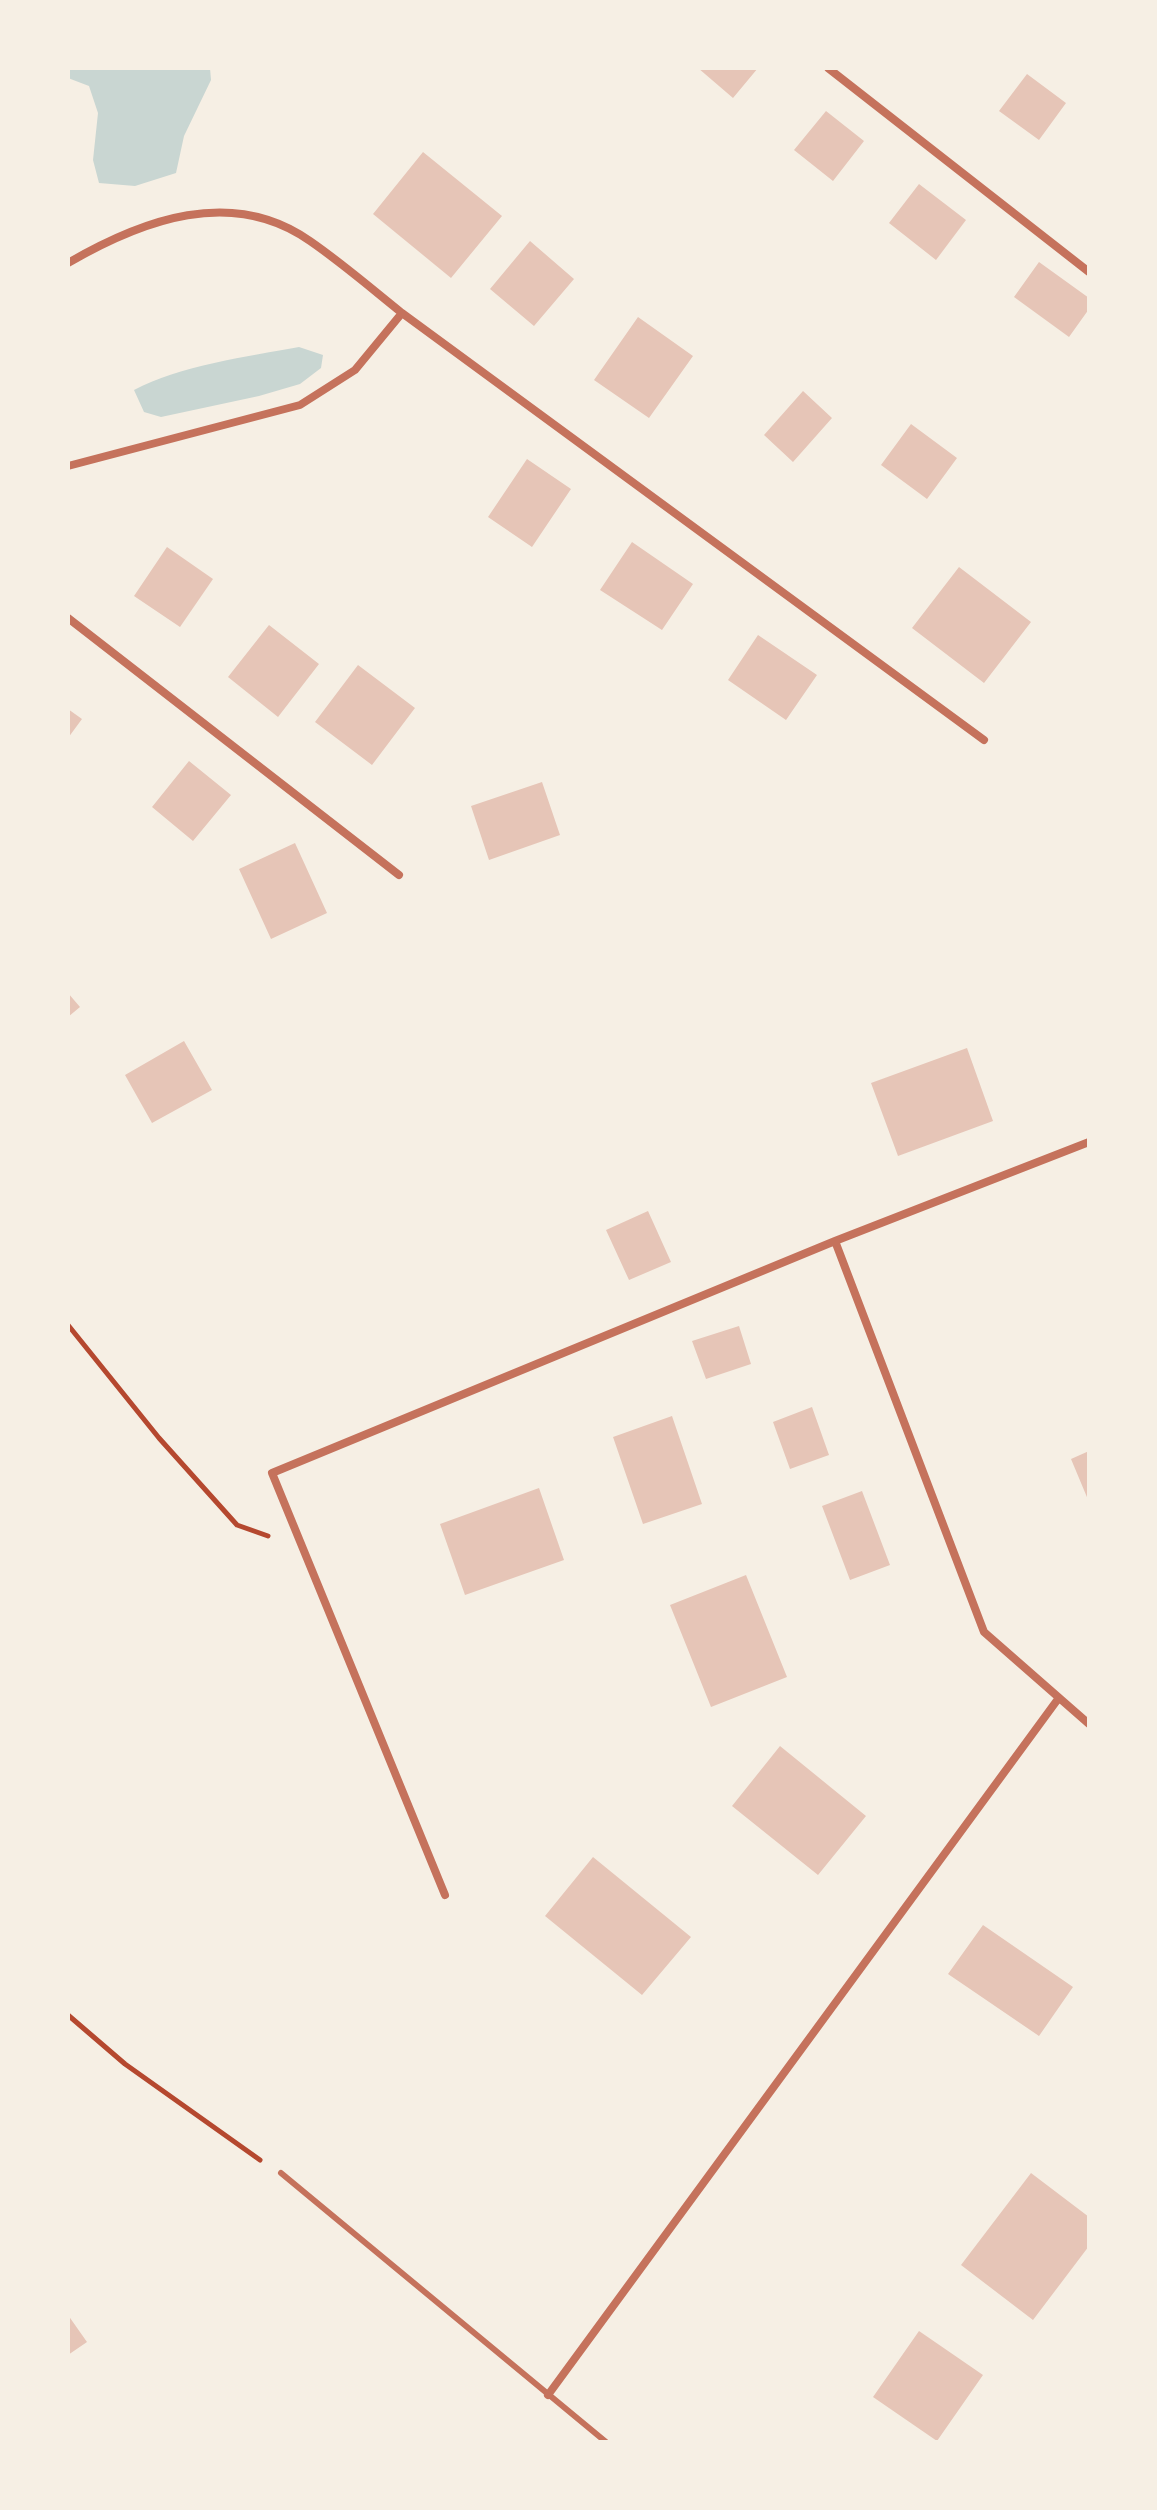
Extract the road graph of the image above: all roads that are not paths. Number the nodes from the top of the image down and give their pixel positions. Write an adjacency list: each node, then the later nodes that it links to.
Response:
1 (828, 68): 3 (street)
2 (68, 263): 4 (street)
3 (1089, 272)
4 (402, 313): 5 (street); 7 (street)
5 (68, 466)
6 (68, 618): 8 (street)
7 (984, 740)
8 (399, 875)
9 (1089, 1142): 10 (street)
10 (835, 1241): 11 (street); 13 (street)
11 (1058, 1699): 12 (street); 15 (street)
12 (1089, 1724)
13 (445, 1895)
14 (281, 2173): 15 (lane)
15 (548, 2395): 16 (lane)
16 (606, 2442)

